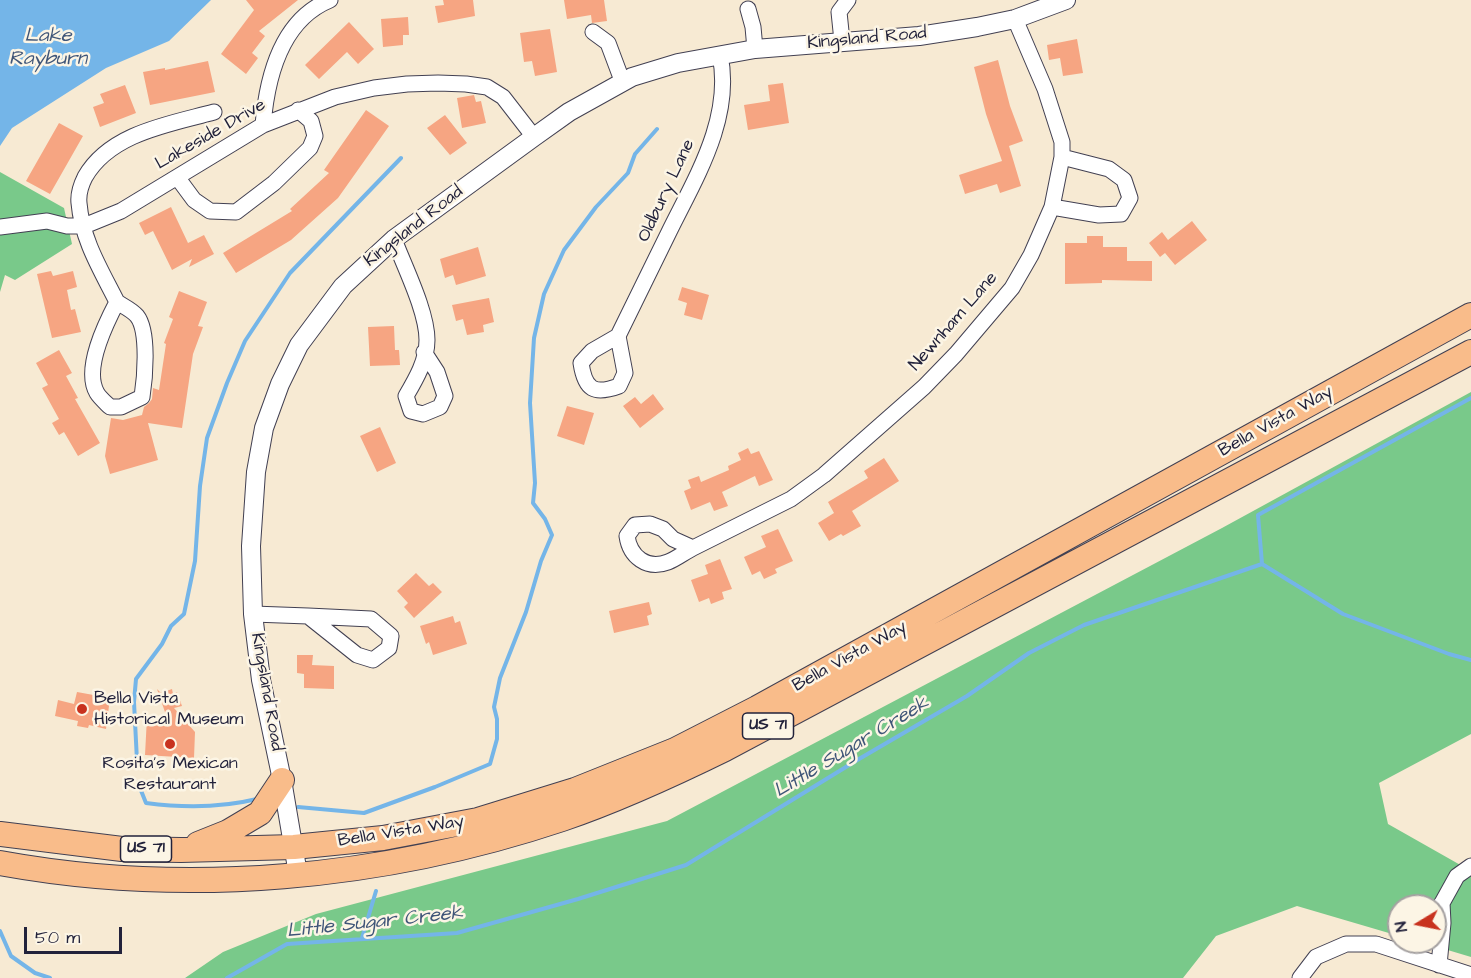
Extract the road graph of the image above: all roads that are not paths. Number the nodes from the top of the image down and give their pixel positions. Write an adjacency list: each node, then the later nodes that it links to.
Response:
1 (330, 0): 13 (street)
2 (848, 0): 7 (street)
3 (1066, 0): 5 (street, Kingsland Road)
4 (748, 9): 8 (street)
5 (1015, 19): 7 (street, Kingsland Road); 15 (street, Newnham Lane)
6 (593, 32): 10 (street)
7 (842, 41): 8 (street, Kingsland Road)
8 (755, 49): 9 (street, Kingsland Road)
9 (720, 55): 10 (street, Kingsland Road); 23 (street, Oldbury Lane)
10 (623, 83): 14 (street, Kingsland Road)
11 (298, 110): 13 (street, Lakeside Drive); 14 (street, Lakeside Drive); 16 (street)
12 (214, 112): 18 (street)
13 (263, 124): 16 (street, Lakeside Drive)
14 (534, 137): 20 (street, Kingsland Road)
15 (1062, 157): 17 (street, Newnham Lane); 17 (street)
16 (177, 177): 18 (street, Lakeside Drive)
17 (1052, 207): 26 (street, Newnham Lane)
18 (84, 226): 19 (street, Lakeside Drive); 21 (street)
19 (0, 227)
20 (394, 239): 25 (street); 27 (street, Kingsland Road)
21 (117, 302): 21 (street)
22 (1471, 315): 31 (main road, Bella Vista Way / US 71)
23 (618, 336)
24 (1471, 351): 35 (main road, Bella Vista Way / US 71)
25 (424, 352)
26 (693, 548)
27 (253, 614): 28 (street); 29 (street, Kingsland Road)
28 (309, 616): 28 (street)
29 (282, 780): 31 (street, Kingsland Road); 32 (main road)
30 (0, 834): 32 (main road, Bella Vista Way / US 71)
31 (294, 848): 32 (main road, Bella Vista Way / US 71); 35 (street, Kingsland Road)
32 (181, 850)
33 (0, 863): 35 (main road, Bella Vista Way / US 71)
34 (1471, 867): 36 (street)
35 (298, 874)
36 (1447, 894)
37 (1387, 945): 42 (street)
38 (1424, 954): 40 (street)
39 (1440, 954): 40 (street)
40 (1439, 964): 41 (street)
41 (1471, 975)
42 (1300, 978)

